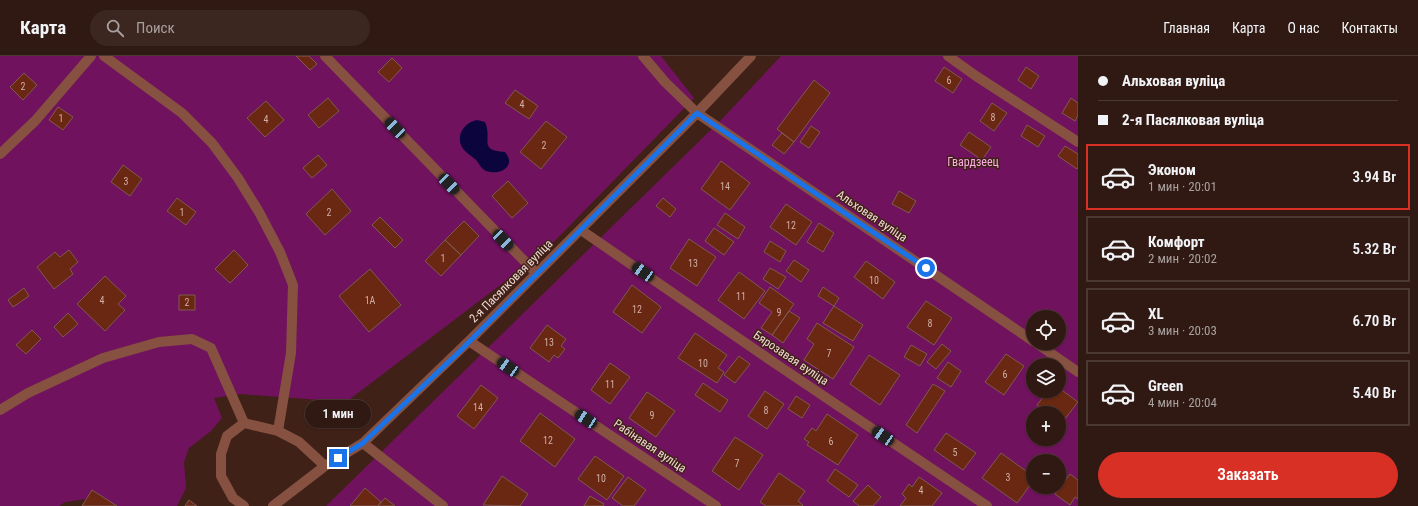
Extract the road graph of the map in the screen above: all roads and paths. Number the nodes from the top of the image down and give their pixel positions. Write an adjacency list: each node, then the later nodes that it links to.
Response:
1 (91, 56): 9 (street)
2 (104, 56): 18 (street)
3 (325, 56): 11 (street)
4 (643, 56): 7 (street, Альховая вуліца)
5 (751, 56): 7 (street, 2-я Пасялковая вуліца)
6 (948, 56): 8 (street)
7 (697, 113): 10 (street, 2-я Пасялковая вуліца); 12 (street, Альховая вуліца)
8 (1078, 142)
9 (0, 154)
10 (581, 230): 11 (street, 2-я Пасялковая вуліца); 25 (street, Бярозавая вуліца)
11 (536, 273): 13 (street, 2-я Пасялковая вуліца)
12 (1026, 336)
13 (469, 341): 19 (street, 2-я Пасялковая вуліца); 24 (street, Рабінавая вуліца)
14 (1046, 350): 15 (street)
15 (1078, 372)
16 (0, 410): 17 (street)
17 (244, 423): 18 (street); 21 (street)
18 (278, 431): 20 (street)
19 (363, 443): 20 (street, 2-я Пасялковая вуліца); 23 (street)
20 (325, 466): 22 (street, 2-я Пасялковая вуліца)
21 (244, 506)
22 (273, 506)
23 (443, 506)
24 (716, 506)
25 (987, 506)

